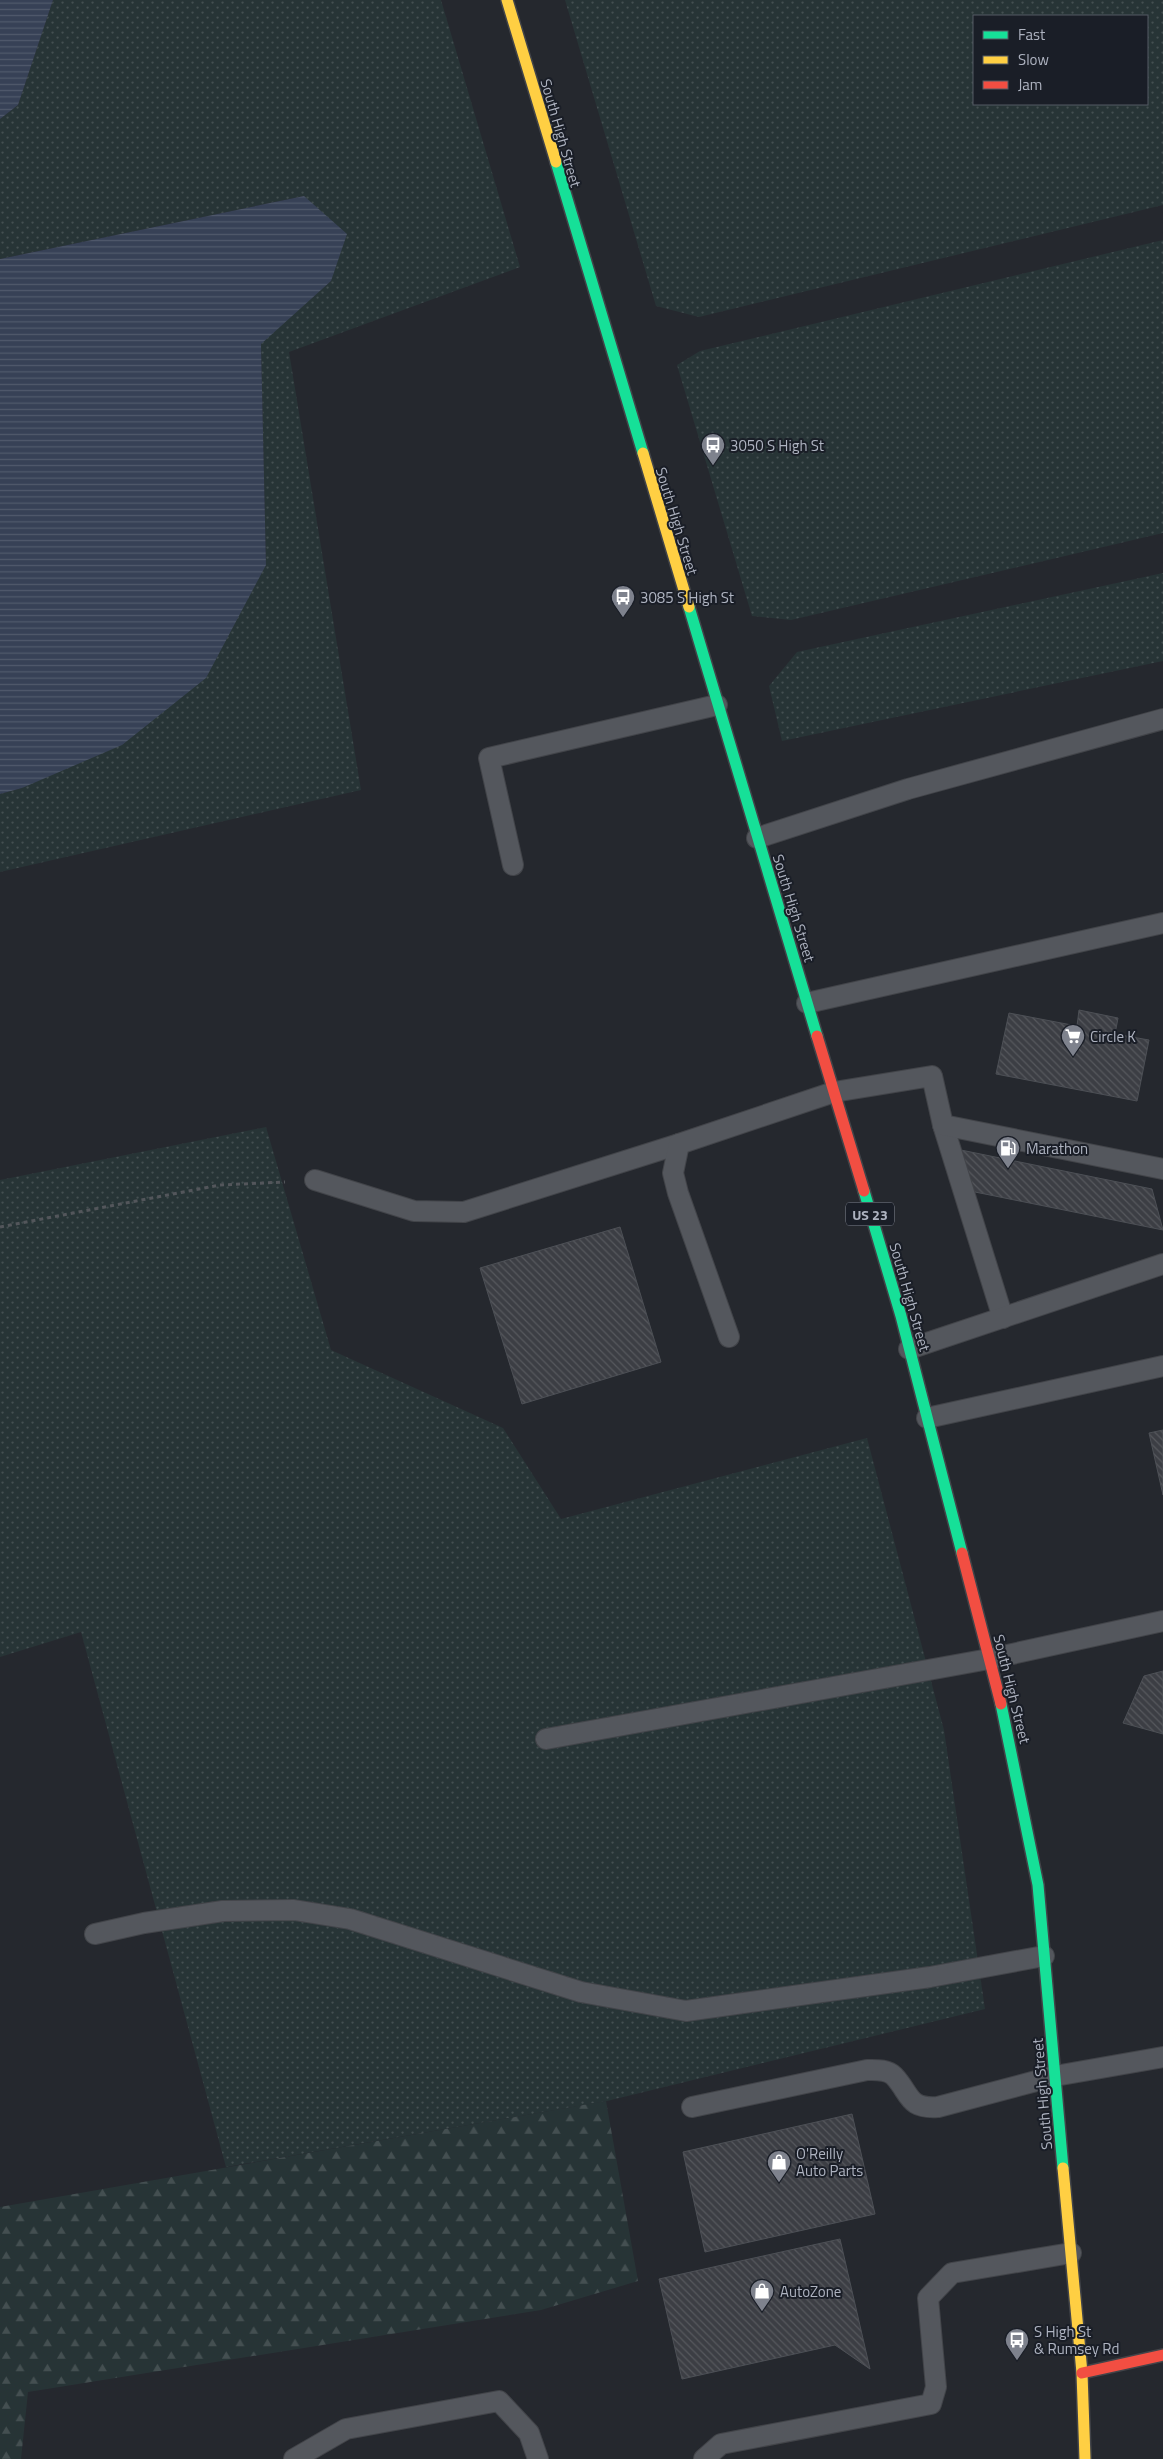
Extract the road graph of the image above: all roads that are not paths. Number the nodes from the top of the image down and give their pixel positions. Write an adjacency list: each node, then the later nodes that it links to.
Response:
1 (507, 0): 2 (main road, South High Street / US 23)
2 (716, 704): 4 (main road, South High Street / US 23); 5 (lane)
3 (1163, 719): 4 (lane)
4 (757, 838): 7 (main road, South High Street / US 23)
5 (514, 865)
6 (1163, 923): 7 (lane)
7 (807, 1003): 8 (main road, South High Street / US 23)
8 (834, 1092): 9 (lane); 10 (lane); 16 (main road, South High Street / US 23)
9 (943, 1125): 11 (lane); 14 (lane)
10 (679, 1144): 12 (lane); 15 (lane)
11 (1163, 1169)
12 (315, 1180)
13 (1163, 1264): 14 (lane)
14 (1003, 1318): 16 (lane)
15 (729, 1336)
16 (909, 1349): 18 (main road, South High Street / US 23)
17 (1163, 1366): 18 (lane)
18 (927, 1418): 20 (main road, South High Street / US 23)
19 (1163, 1621): 20 (lane)
20 (989, 1659): 21 (lane); 23 (main road, South High Street / US 23)
21 (546, 1739)
22 (94, 1934): 23 (lane)
23 (1044, 1956): 25 (main road, South High Street / US 23)
24 (1163, 2057): 25 (lane)
25 (1055, 2076): 26 (lane); 27 (main road, South High Street / US 23)
26 (692, 2107)
27 (1071, 2253): 29 (main road, South High Street / US 23); 32 (lane)
28 (1163, 2355): 29 (main road)
29 (1082, 2373): 33 (main road, South High Street / US 23)
30 (294, 2459): 31 (lane)
31 (538, 2459)
32 (704, 2459)
33 (1084, 2459)

